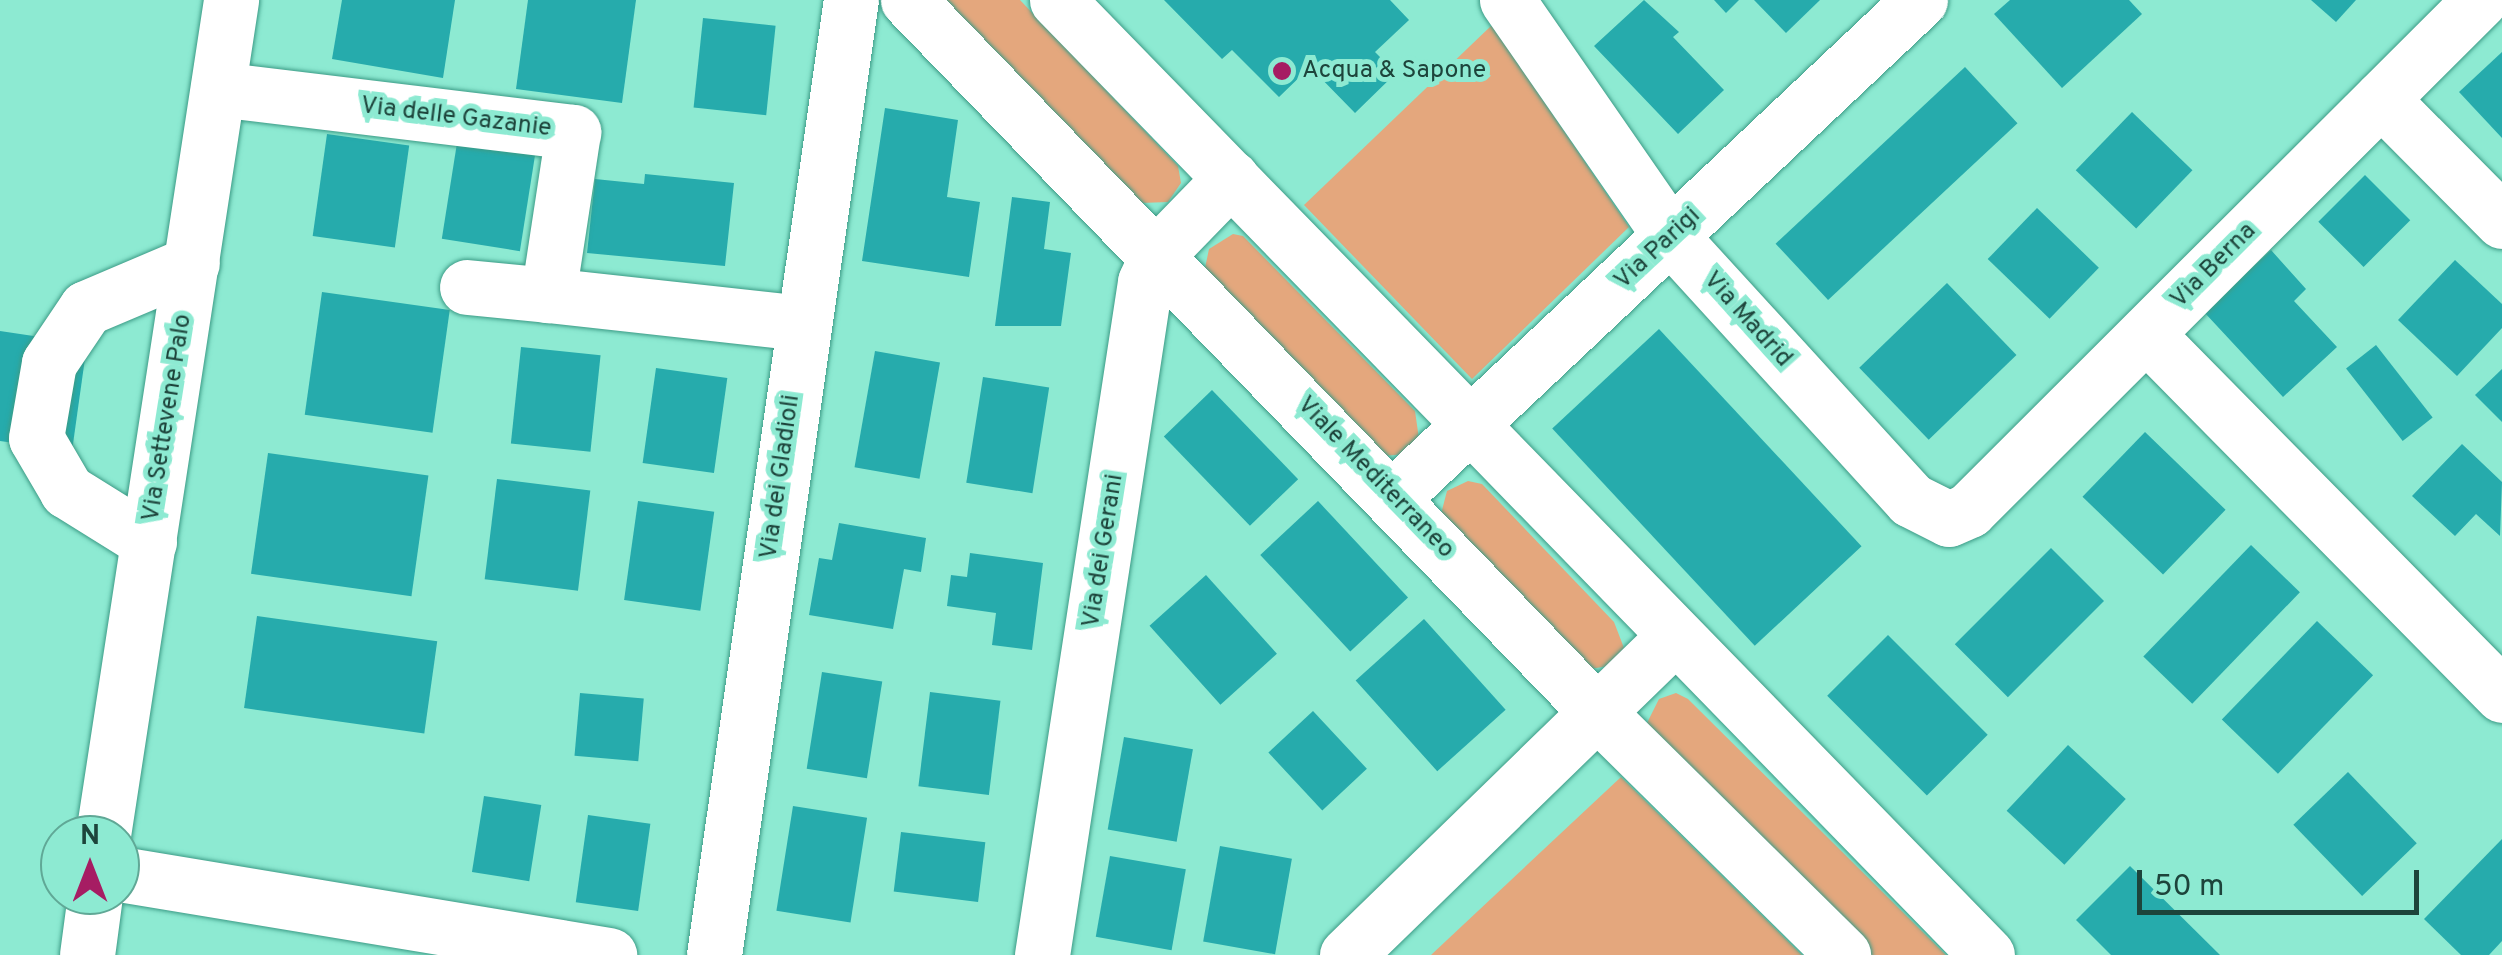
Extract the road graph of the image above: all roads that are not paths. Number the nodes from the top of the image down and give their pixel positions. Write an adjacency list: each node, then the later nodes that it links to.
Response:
1 (232, 0): 8 (street, Via Settevene Palo)
2 (851, 0): 17 (street, Via dei Gladioli)
3 (908, 0): 13 (street, Viale Mediterraneo)
4 (1056, 0): 10 (street)
5 (1507, 0): 12 (street, Via Madrid)
6 (1920, 0): 12 (street, Via Parigi)
7 (2480, 0): 9 (street, Via Berna)
8 (218, 89): 14 (street, Via Settevene Palo); 16 (street, Via delle Gazanie)
9 (2381, 99): 11 (street); 18 (street, Via Berna)
10 (1231, 178): 13 (street, Via dei Gerani); 19 (street)
11 (2502, 221)
12 (1672, 237): 19 (street, Via Parigi); 21 (street, Via Madrid)
13 (1158, 252): 20 (street, Viale Mediterraneo); 32 (street, Via dei Gerani)
14 (192, 263): 22 (street, Via Settevene Palo); 22 (street)
15 (467, 286): 16 (street)
16 (548, 296): 17 (street)
17 (803, 323): 31 (street, Via dei Gladioli)
18 (2146, 334): 21 (street, Via Berna); 24 (street)
19 (1473, 422): 20 (street, Via Parigi); 23 (street)
20 (1394, 496): 25 (street, Viale Mediterraneo)
21 (1942, 518)
22 (149, 542): 26 (street, Via Settevene Palo)
23 (1673, 638): 25 (street); 35 (street)
24 (2502, 695)
25 (1599, 714): 33 (street); 34 (street, Viale Mediterraneo)
26 (107, 815)
27 (140, 877): 30 (street)
28 (92, 915): 29 (street)
29 (87, 955)
30 (609, 955)
31 (714, 955)
32 (1042, 955)
33 (1347, 955)
34 (1843, 955)
35 (1988, 955)

